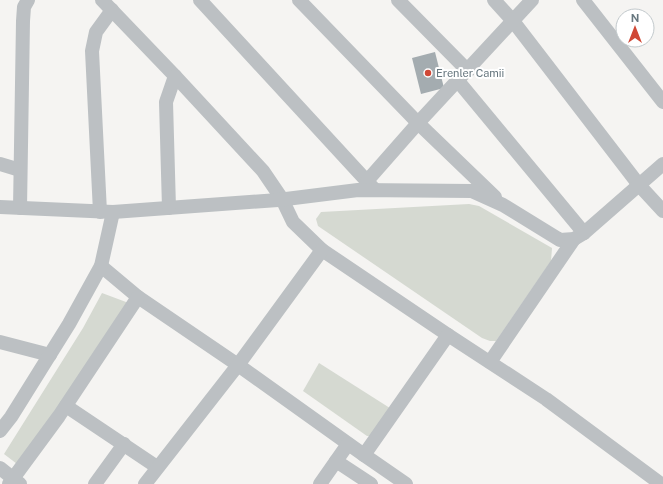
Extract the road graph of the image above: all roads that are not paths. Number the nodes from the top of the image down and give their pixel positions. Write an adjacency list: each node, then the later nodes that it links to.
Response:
1 (28, 0): 16 (street)
2 (200, 0): 18 (street)
3 (299, 0): 13 (street)
4 (398, 0): 11 (street)
5 (494, 0): 9 (street)
6 (532, 0): 9 (street)
7 (582, 0): 12 (street)
8 (107, 5): 10 (street); 25 (street)
9 (513, 21): 11 (street); 17 (street)
10 (175, 76): 19 (street); 23 (street)
11 (463, 76): 13 (street); 26 (street)
12 (663, 102)
13 (418, 123): 18 (street); 20 (street)
14 (0, 164): 16 (street)
15 (663, 164): 17 (street)
16 (20, 170): 22 (street)
17 (639, 185): 24 (street); 26 (street)
18 (371, 186): 19 (street); 20 (street)
19 (282, 200): 23 (street); 27 (street)
20 (503, 205): 26 (street)
21 (0, 207): 22 (street)
22 (20, 208): 25 (street)
23 (169, 208): 25 (street)
24 (663, 211)
25 (107, 212): 28 (street)
26 (579, 236): 33 (street)
27 (322, 250): 30 (street); 34 (street)
28 (101, 266): 29 (street); 32 (street)
29 (138, 296): 34 (street); 35 (street)
30 (448, 335): 33 (street); 39 (street)
31 (0, 342): 32 (street)
32 (50, 355): 36 (street)
33 (490, 362): 49 (street)
34 (238, 365): 38 (street); 41 (street)
35 (66, 406): 37 (street); 43 (street)
36 (0, 431)
37 (124, 444): 41 (street); 44 (street)
38 (348, 444): 39 (street); 40 (street)
39 (364, 455): 48 (street)
40 (336, 461): 46 (street); 47 (street)
41 (158, 467): 45 (street)
42 (0, 468): 43 (street)
43 (14, 482)
44 (95, 484)
45 (145, 484)
46 (320, 484)
47 (372, 484)
48 (406, 484)
49 (661, 484)

